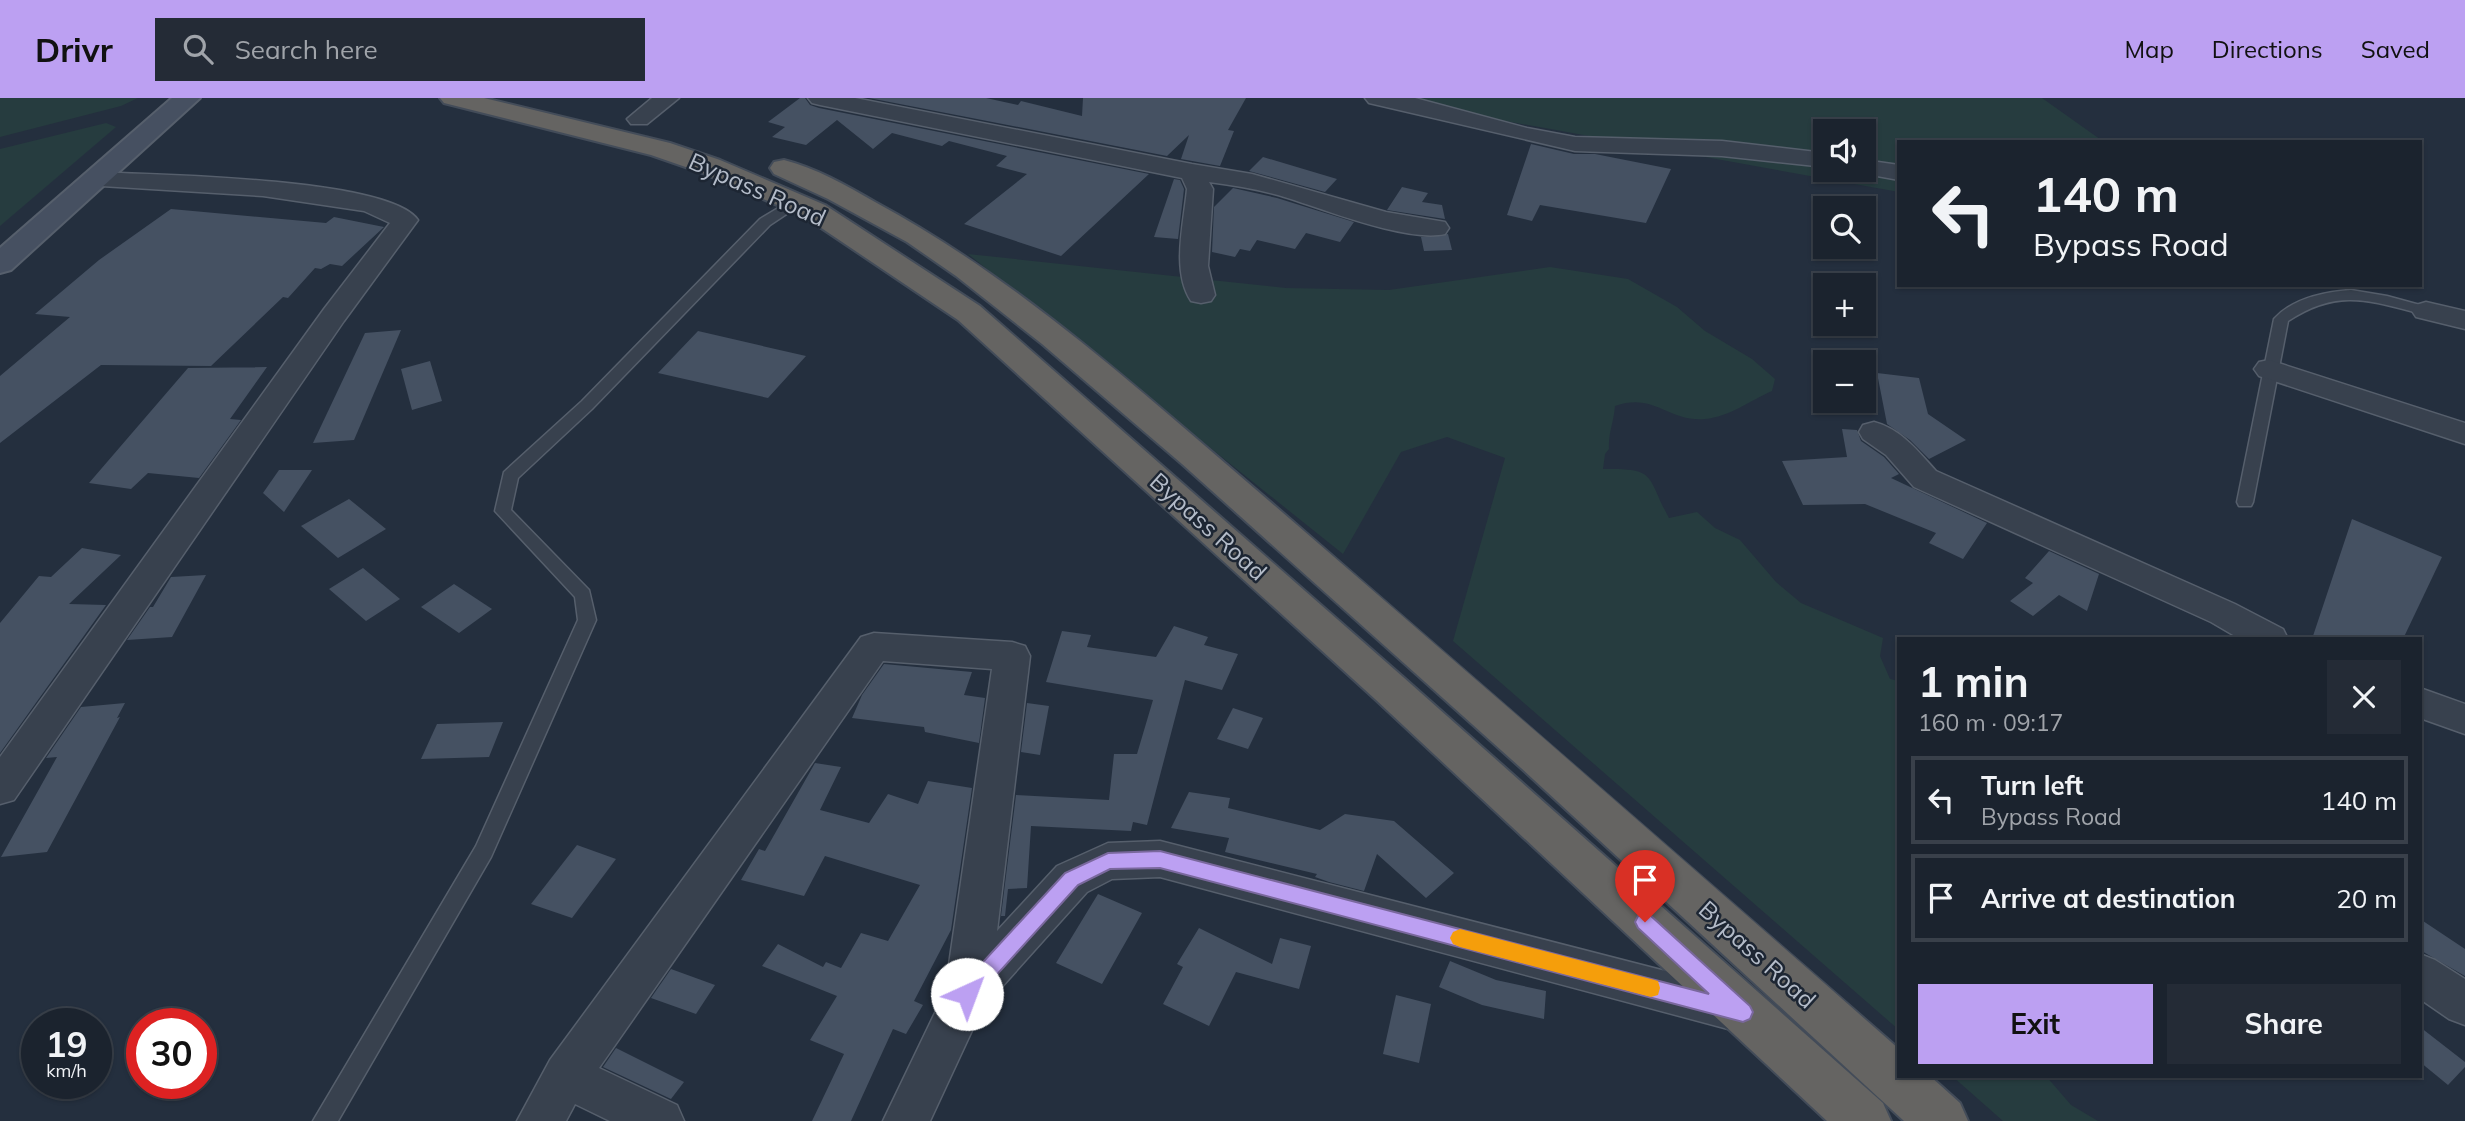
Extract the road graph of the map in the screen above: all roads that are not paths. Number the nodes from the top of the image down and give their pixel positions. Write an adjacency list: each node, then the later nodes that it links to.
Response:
1 (187, 98): 11 (main road)
2 (453, 98): 12 (highway, Bypass Road)
3 (541, 98): 6 (highway, Bypass Road)
4 (820, 98): 9 (street)
5 (1377, 98): 7 (street)
6 (653, 109): 12 (highway, Bypass Road)
7 (1813, 158)
8 (1876, 169): 10 (street)
9 (1192, 172): 13 (street); 15 (street)
10 (1897, 173)
11 (94, 180): 14 (main road); 25 (street)
12 (816, 202): 29 (highway, Bypass Road); 31 (lane); 36 (highway, Bypass Road)
13 (1436, 228)
14 (0, 264)
15 (1201, 295)
16 (2426, 311): 17 (street); 18 (lane)
17 (2465, 320)
18 (2269, 369): 20 (street); 21 (lane)
19 (1874, 432): 22 (street)
20 (2465, 434)
21 (2245, 502)
22 (2266, 637)
23 (2422, 704): 24 (street)
24 (2465, 719)
25 (0, 788)
26 (2422, 975): 28 (street)
27 (967, 994): 29 (street); 30 (street); 34 (street)
28 (2465, 1004)
29 (1743, 1012): 35 (highway, Bypass Road)
30 (566, 1076): 32 (street); 33 (street)
31 (325, 1121)
32 (540, 1121)
33 (661, 1121)
34 (906, 1121)
35 (1865, 1121)
36 (1942, 1121)

